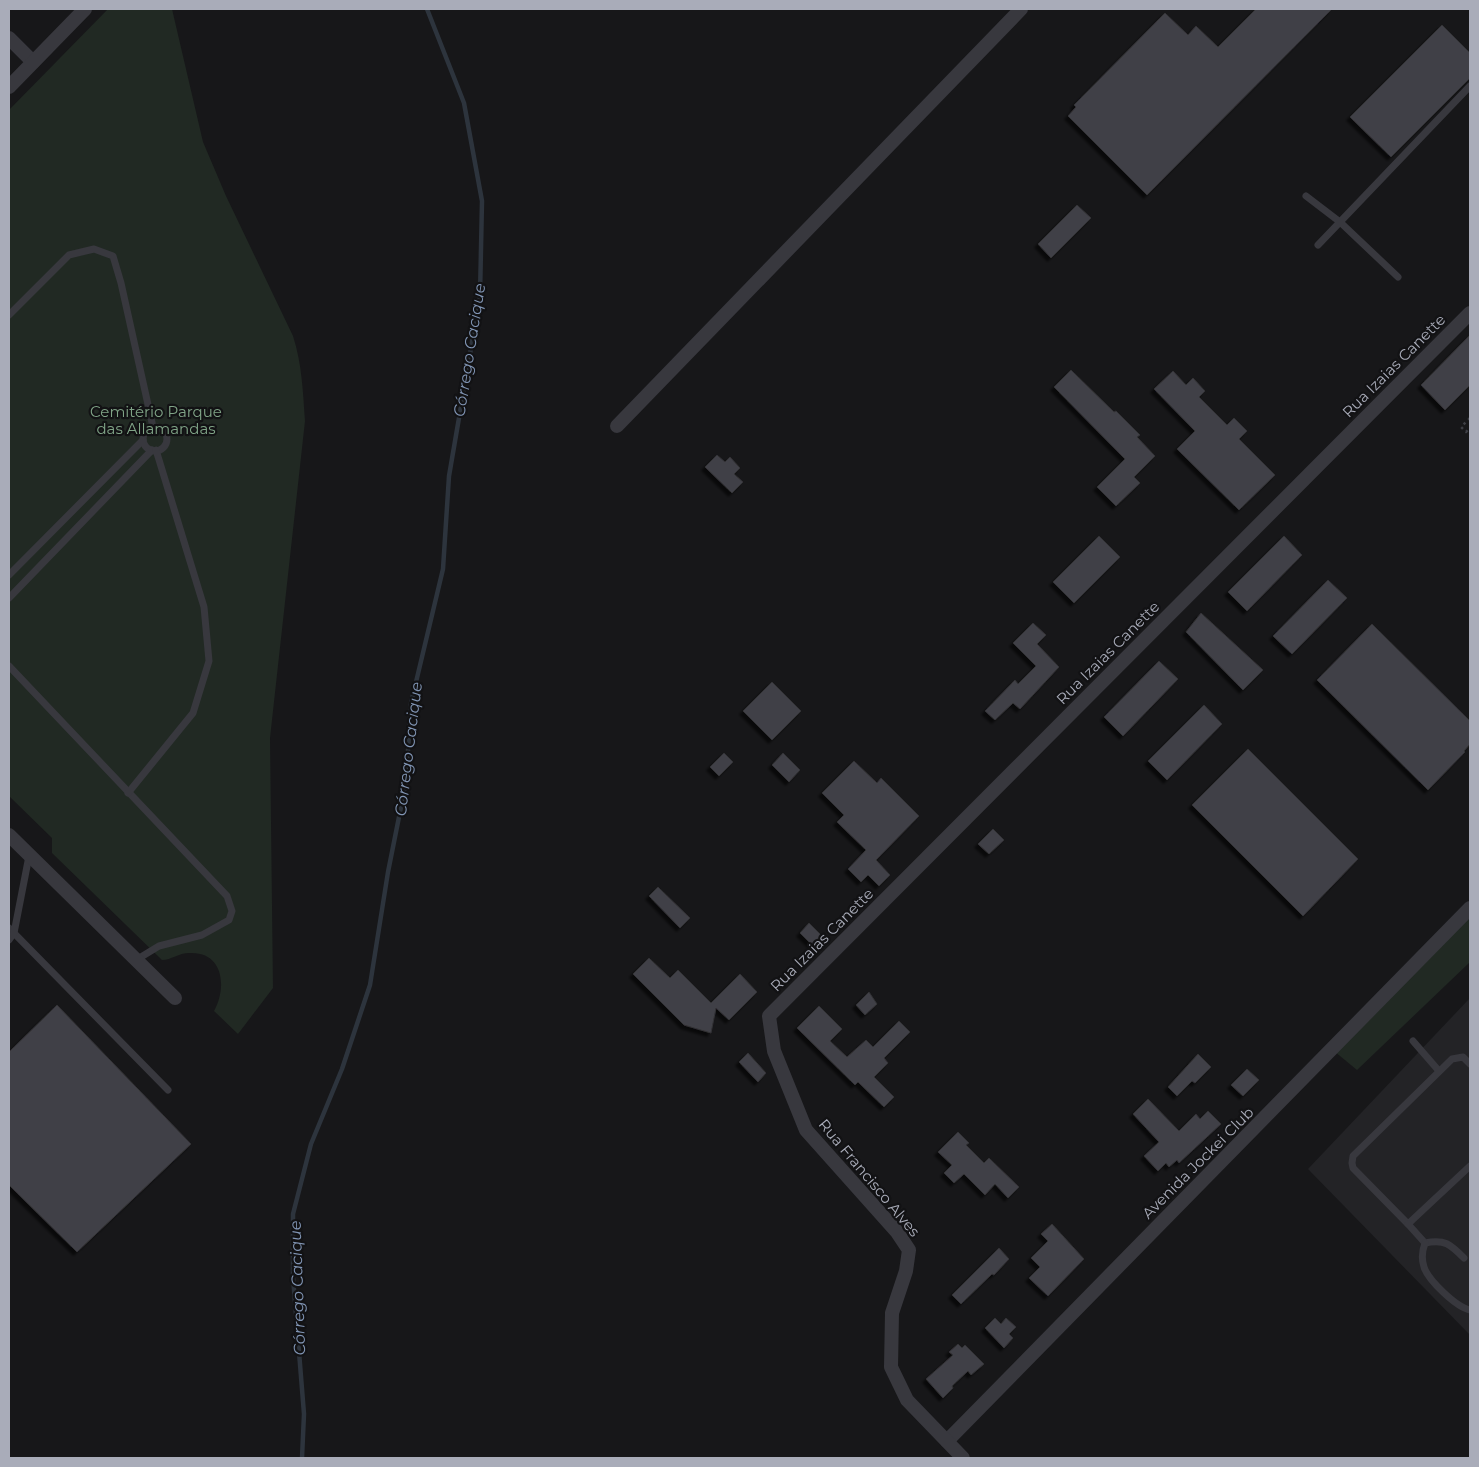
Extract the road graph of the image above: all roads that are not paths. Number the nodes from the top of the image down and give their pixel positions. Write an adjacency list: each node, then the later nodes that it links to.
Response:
1 (85, 9): 4 (street)
2 (1022, 9): 13 (street)
3 (9, 38): 4 (street)
4 (33, 62): 6 (street)
5 (1470, 86): 8 (lane)
6 (9, 87)
7 (1306, 196): 8 (lane)
8 (1340, 222): 9 (lane); 10 (lane)
9 (1318, 245)
10 (1398, 277)
11 (1470, 313): 28 (street, Rua Izaias Canette)
12 (9, 315): 14 (lane)
13 (616, 426)
14 (153, 427): 15 (lane); 16 (lane)
15 (143, 440): 16 (lane); 17 (lane)
16 (154, 450): 18 (lane); 20 (lane)
17 (9, 575)
18 (9, 598)
19 (9, 666): 20 (lane)
20 (128, 794): 26 (lane)
21 (9, 835): 22 (street)
22 (29, 856): 24 (lane); 26 (street)
23 (1470, 908): 38 (street, Avenida Jockei Club)
24 (11, 930): 25 (lane); 32 (lane)
25 (9, 940)
26 (136, 960): 27 (street)
27 (175, 998)
28 (769, 1016): 38 (street, Rua Francisco Alves)
29 (1414, 1041): 31 (lane)
30 (1470, 1064): 31 (lane)
31 (1439, 1071): 34 (lane)
32 (168, 1090)
33 (1470, 1166): 34 (lane)
34 (1408, 1224): 35 (lane)
35 (1425, 1243): 36 (lane); 37 (lane)
36 (1464, 1258)
37 (1470, 1310)
38 (947, 1441): 39 (street, Rua Francisco Alves)
39 (963, 1458)

